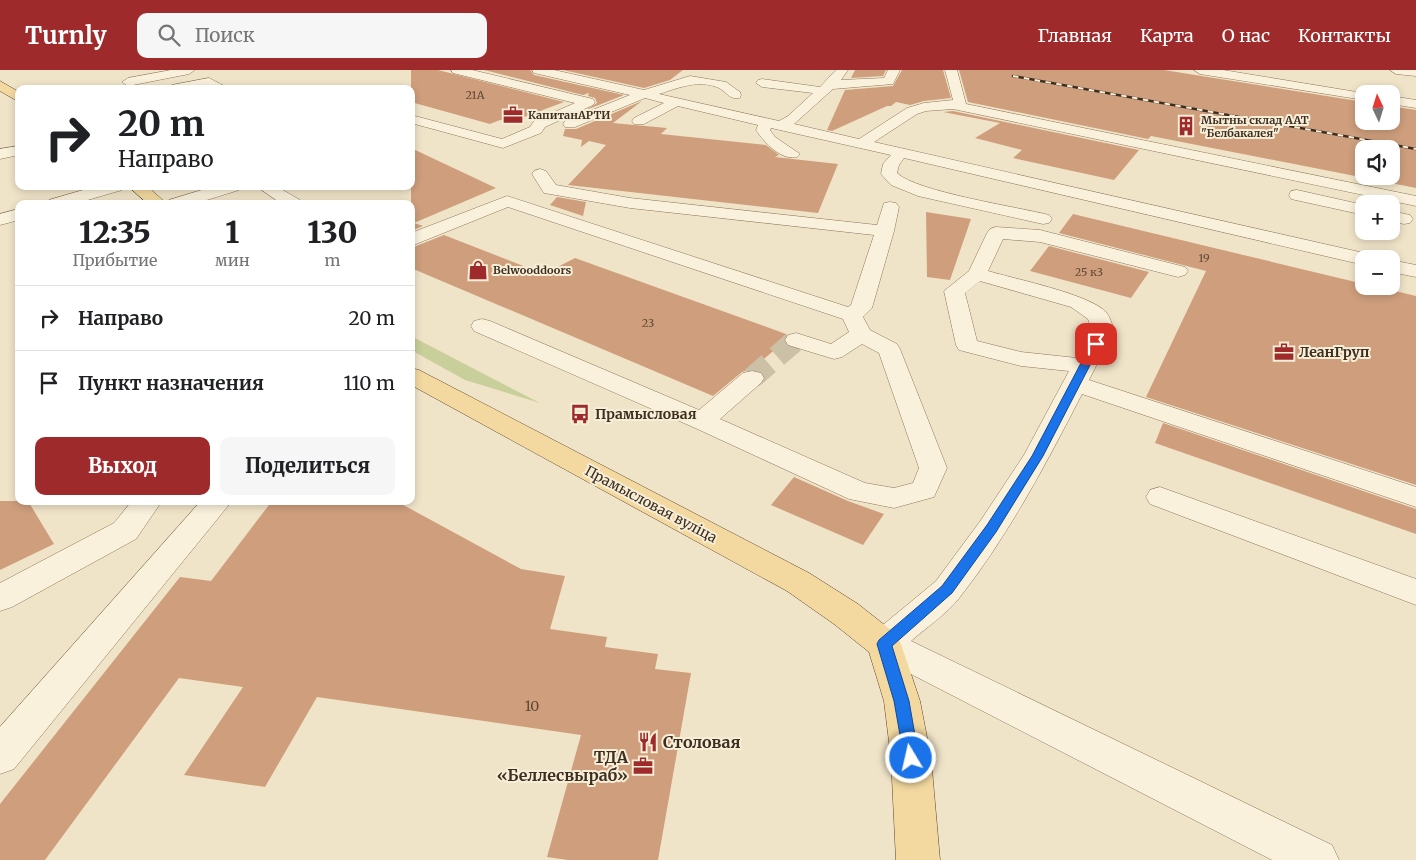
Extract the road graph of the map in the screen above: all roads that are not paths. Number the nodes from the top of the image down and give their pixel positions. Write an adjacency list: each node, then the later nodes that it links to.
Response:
1 (188, 70): 10 (lane)
2 (457, 70): 28 (lane)
3 (543, 70): 17 (lane)
4 (842, 70): 16 (lane)
5 (894, 70): 16 (lane)
6 (951, 70): 24 (lane)
7 (1200, 70): 20 (lane)
8 (1396, 70): 9 (lane)
9 (1416, 72)
10 (146, 74): 11 (lane)
11 (128, 82)
12 (762, 83): 16 (lane)
13 (0, 85): 18 (main road)
14 (193, 85): 15 (lane)
15 (215, 85)
16 (826, 88): 27 (lane)
17 (643, 94): 19 (lane); 22 (lane); 28 (lane)
18 (15, 95)
19 (735, 95)
20 (1355, 95)
21 (1400, 101): 23 (lane)
22 (675, 102): 26 (lane); 27 (lane)
23 (1416, 104)
24 (953, 105): 29 (lane); 30 (lane)
25 (415, 120): 28 (lane)
26 (639, 121)
27 (773, 124): 29 (lane); 33 (lane)
28 (536, 130)
29 (860, 144): 34 (lane)
30 (1142, 144): 35 (lane); 46 (lane)
31 (15, 151): 32 (lane)
32 (0, 154)
33 (792, 154)
34 (900, 154): 50 (lane); 54 (lane)
35 (1165, 166)
36 (540, 174): 52 (lane)
37 (102, 190): 42 (lane)
38 (141, 190): 43 (main road)
39 (220, 190): 44 (lane)
40 (271, 190): 45 (lane)
41 (1279, 191): 48 (lane)
42 (69, 200)
43 (154, 200)
44 (188, 200)
45 (287, 200)
46 (1416, 201)
47 (890, 207): 52 (lane)
48 (1355, 208)
49 (15, 215): 51 (lane)
50 (1043, 219)
51 (0, 220)
52 (885, 231): 59 (lane)
53 (415, 238): 59 (lane)
54 (1355, 257)
55 (1400, 268): 57 (lane)
56 (1178, 271): 58 (lane)
57 (1416, 271)
58 (977, 274): 62 (lane); 62 (lane)
59 (856, 324): 61 (lane); 65 (lane)
60 (482, 326): 65 (lane)
61 (796, 340)
62 (1080, 375): 67 (lane); 72 (lane)
63 (415, 377): 72 (main road, Прамысловая вуліца)
64 (752, 378): 65 (lane)
65 (702, 421)
66 (1160, 497): 70 (lane)
67 (1416, 497)
68 (145, 505): 71 (lane)
69 (215, 505): 73 (lane)
70 (1416, 592)
71 (0, 598)
72 (884, 644): 74 (main road); 75 (lane)
73 (0, 756)
74 (918, 860)
75 (1317, 860)

